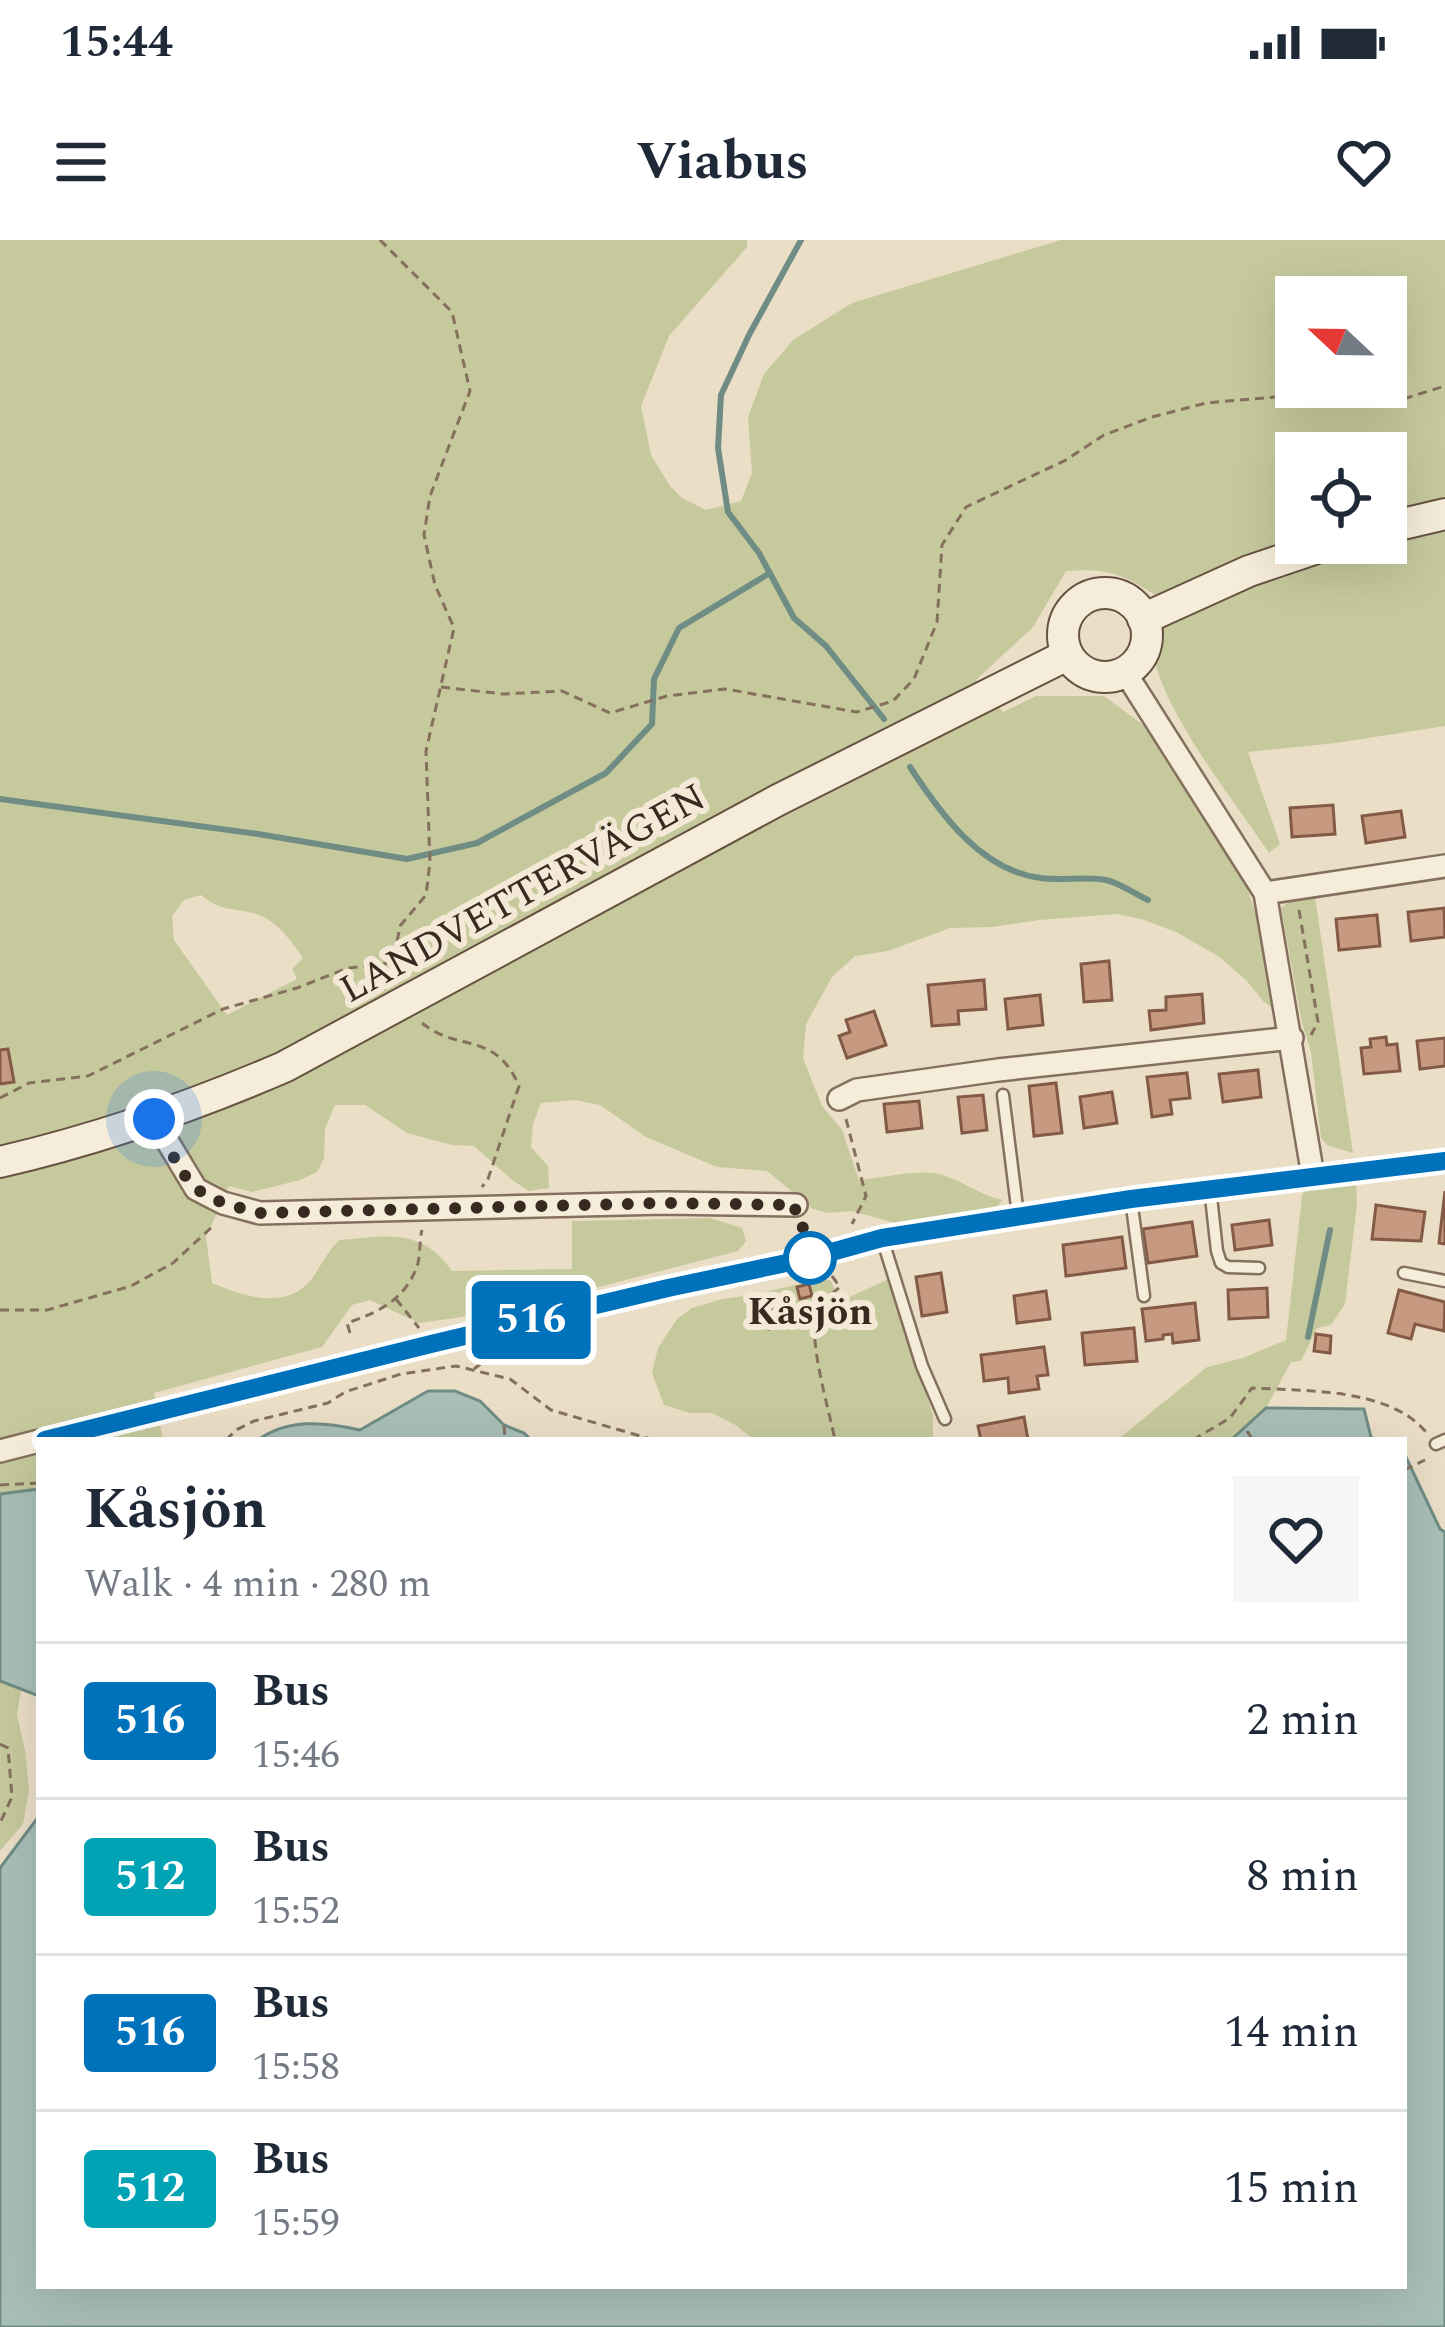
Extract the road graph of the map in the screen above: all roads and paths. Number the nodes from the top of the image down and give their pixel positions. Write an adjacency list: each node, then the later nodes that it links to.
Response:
1 (380, 240): 9 (path)
2 (1445, 386): 9 (path)
3 (1445, 514): 4 (street)
4 (1407, 523)
5 (1275, 563): 6 (street)
6 (1144, 619): 7 (street); 8 (street)
7 (1067, 655): 8 (street); 20 (street, LANDVETTERVÄGEN)
8 (1125, 672): 11 (street)
9 (441, 687): 13 (path)
10 (1445, 866): 11 (street)
11 (1265, 893): 16 (street)
12 (1296, 895): 16 (path)
13 (393, 963): 14 (path); 18 (path)
14 (398, 985)
15 (417, 1018): 27 (path)
16 (1292, 1038): 19 (street); 23 (street)
17 (1003, 1095): 28 (lane)
18 (0, 1098)
19 (839, 1099): 31 (path)
20 (154, 1119): 22 (street, LANDVETTERVÄGEN); 27 (street)
21 (1445, 1161): 23 (street)
22 (0, 1162)
23 (1313, 1176): 24 (street)
24 (1210, 1188): 25 (street); 32 (lane)
25 (1131, 1199): 28 (street); 35 (lane)
26 (796, 1205): 27 (street); 31 (path)
27 (463, 1210): 36 (path)
28 (1018, 1215): 30 (street)
29 (213, 1226): 37 (path)
30 (882, 1238): 31 (street); 40 (lane)
31 (826, 1253): 39 (street); 47 (path)
32 (1259, 1268)
33 (1404, 1274): 34 (lane)
34 (1445, 1281)
35 (1144, 1296)
36 (396, 1300): 38 (path); 39 (path)
37 (0, 1310)
38 (350, 1333)
39 (431, 1344): 43 (street)
40 (945, 1419)
41 (504, 1426): 45 (path)
42 (1247, 1431): 49 (path)
43 (58, 1437)
44 (229, 1437): 46 (path)
45 (505, 1437)
46 (643, 1437)
47 (834, 1437)
48 (1198, 1437): 51 (path)
49 (1251, 1437)
50 (36, 1442): 52 (street)
51 (1441, 1442)
52 (0, 1451)
53 (1425, 1460): 54 (path)
54 (1407, 1469)
55 (36, 1483): 56 (path)
56 (0, 1485)
57 (0, 1744): 58 (path)
58 (0, 1823)

